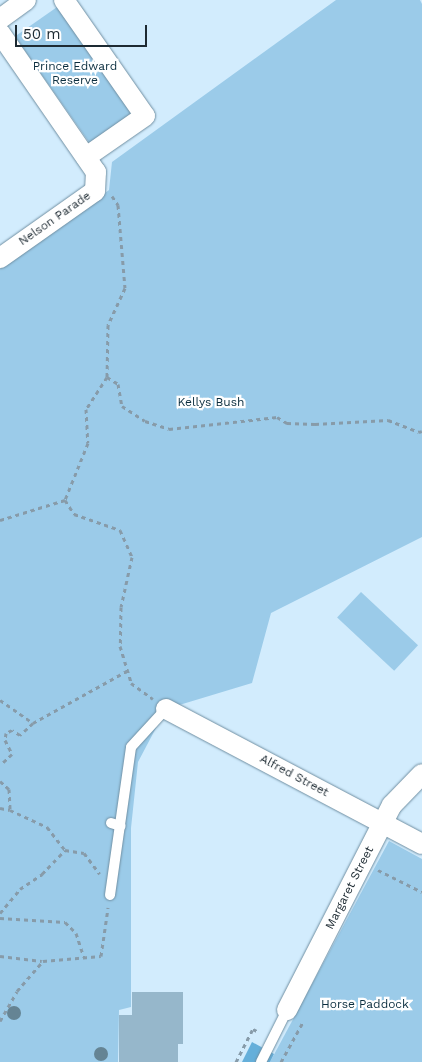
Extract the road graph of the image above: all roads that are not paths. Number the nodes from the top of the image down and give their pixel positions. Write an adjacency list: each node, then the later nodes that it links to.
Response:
1 (26, 0): 3 (street)
2 (64, 0): 5 (street)
3 (0, 19)
4 (0, 34): 5 (street)
5 (91, 165): 6 (street, Nelson Parade)
6 (0, 258)
7 (166, 709): 9 (street, Alfred Street); 11 (lane)
8 (422, 774): 9 (street, Margaret Street)
9 (383, 823): 10 (street, Alfred Street); 12 (street, Margaret Street)
10 (422, 844)
11 (110, 892)
12 (288, 1010): 13 (lane)
13 (261, 1062)

